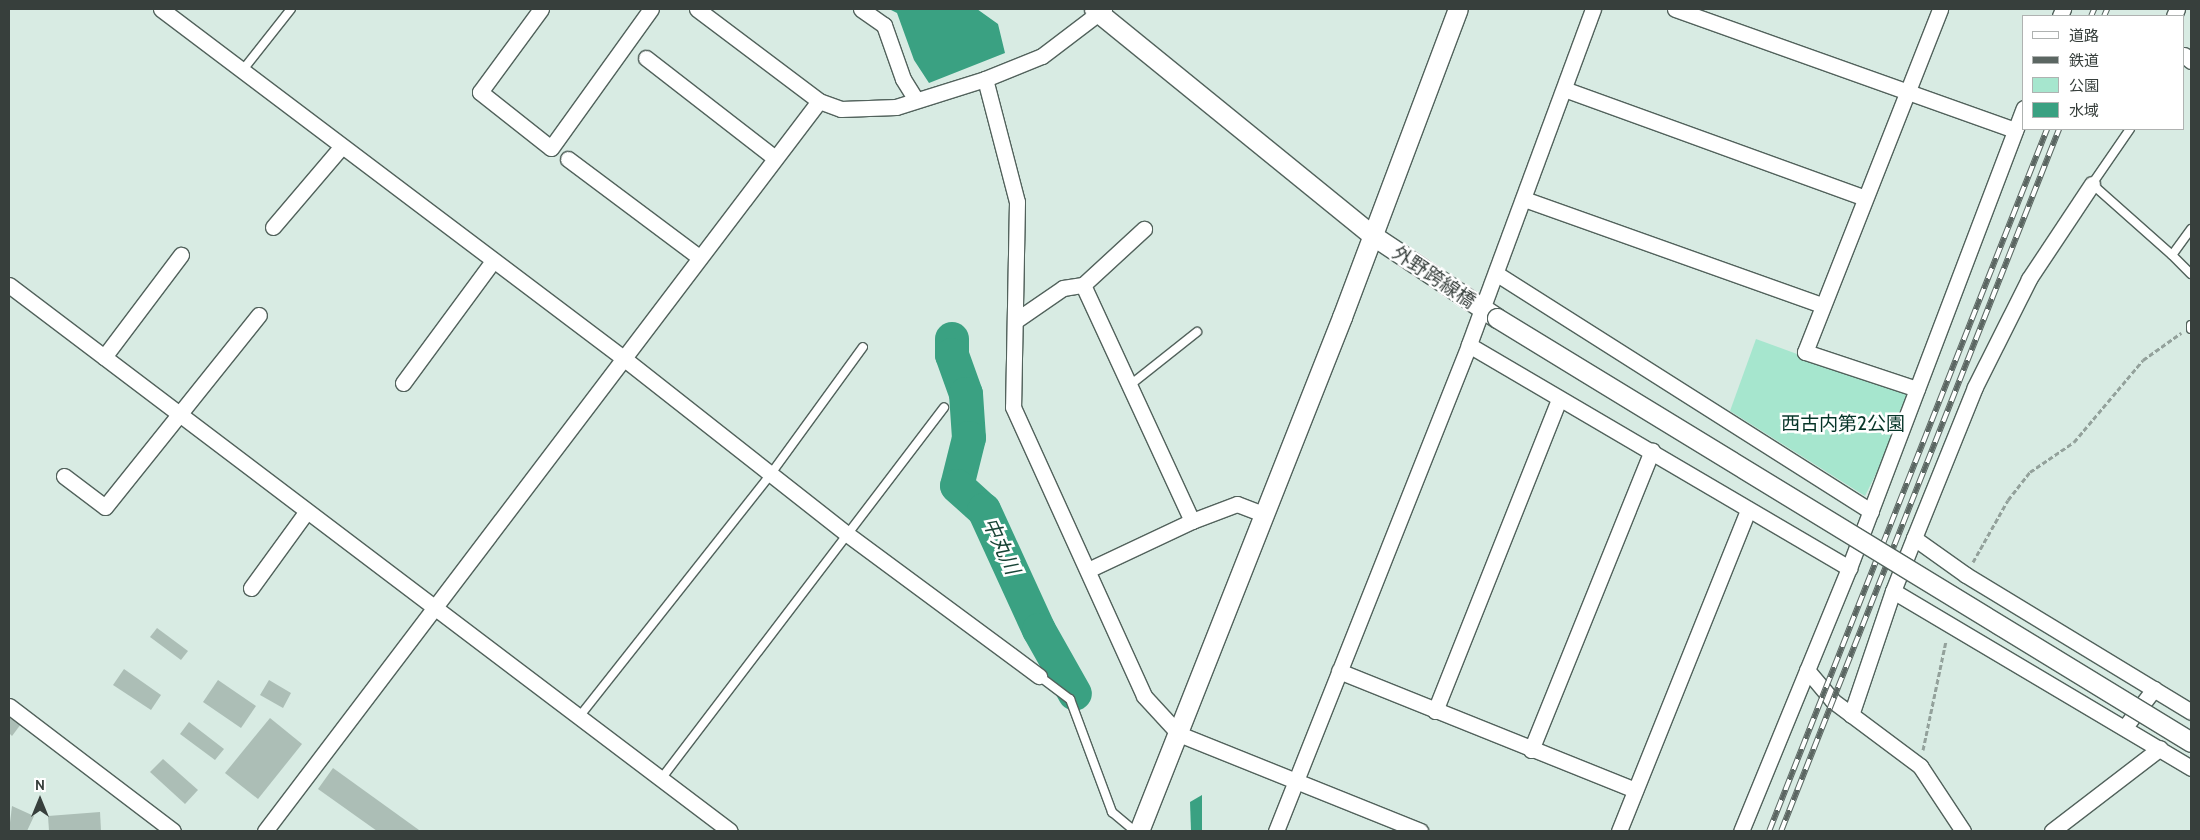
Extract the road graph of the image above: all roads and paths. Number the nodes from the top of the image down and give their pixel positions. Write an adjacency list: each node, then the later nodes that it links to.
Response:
1 (291, 9): 13 (lane)
2 (541, 9): 3 (street)
3 (651, 9)
4 (697, 9): 18 (street)
5 (861, 9): 17 (street)
6 (1458, 9): 31 (street)
7 (1593, 9): 15 (street)
8 (1675, 9): 16 (street)
9 (1940, 9): 16 (street)
10 (167, 10): 13 (street)
11 (1099, 10): 14 (street); 31 (street, 外野跨線橋)
12 (646, 58): 23 (street)
13 (242, 72): 22 (street)
14 (985, 79): 17 (street); 43 (street)
15 (1564, 90): 26 (street); 27 (street)
16 (1907, 92): 20 (street); 26 (street)
17 (916, 100): 18 (street)
18 (819, 101): 23 (street)
19 (2022, 113): 20 (street)
20 (2015, 130): 52 (street)
21 (2129, 130): 25 (lane)
22 (341, 147): 28 (street); 35 (street)
23 (775, 158): 34 (street)
24 (568, 159): 34 (street)
25 (2092, 184): 33 (lane); 65 (street)
26 (1865, 198): 40 (street)
27 (1524, 199): 36 (street); 40 (street)
28 (273, 227)
29 (1144, 229): 39 (street)
30 (2191, 229): 33 (lane)
31 (1372, 235): 41 (street, 外野跨線橋); 62 (street)
32 (181, 254): 48 (street)
33 (2172, 256): 37 (lane)
34 (699, 257): 49 (street)
35 (493, 261): 49 (street); 50 (street)
36 (1497, 274): 41 (street); 60 (street)
37 (2191, 274)
38 (9, 285): 48 (street)
39 (1083, 285): 43 (street); 51 (street)
40 (1822, 305): 52 (street)
41 (1489, 314): 46 (street); 84 (street, 外野跨線橋, bridge)
42 (259, 315): 55 (street)
43 (1015, 321): 67 (street)
44 (2191, 327): 68 (path)
45 (1197, 332): 51 (lane)
46 (1469, 345): 53 (street); 74 (street)
47 (863, 347): 57 (lane)
48 (104, 357): 55 (street)
49 (622, 357): 57 (street); 71 (street)
50 (402, 383)
51 (1129, 386): 63 (street)
52 (1917, 389): 60 (street)
53 (1559, 400): 56 (street); 78 (street)
54 (944, 408): 64 (lane)
55 (181, 416): 58 (street); 61 (street)
56 (1652, 451): 59 (street); 86 (street)
57 (770, 475): 64 (street); 81 (lane)
58 (64, 476)
59 (1748, 510): 66 (street); 91 (street)
60 (1872, 510): 66 (street)
61 (307, 511): 69 (street); 71 (street)
62 (1265, 515): 63 (street); 83 (street)
63 (1192, 521): 67 (street)
64 (848, 534): 75 (street); 89 (lane)
65 (1914, 538): 68 (street); 70 (street)
66 (1849, 568): 73 (street)
67 (1088, 570): 83 (street)
68 (1966, 575): 76 (street)
69 (251, 588)
70 (1892, 591): 72 (street); 80 (street)
71 (433, 606): 81 (street); 93 (street)
72 (1951, 624): 82 (street); 87 (path)
73 (1807, 670): 80 (street); 100 (street)
74 (1339, 671): 78 (street); 90 (street)
75 (1039, 676): 95 (lane)
76 (2154, 689): 79 (street); 82 (street)
77 (9, 706): 92 (street)
78 (1435, 711): 86 (street)
79 (2191, 712)
80 (1851, 715): 87 (street)
81 (579, 717): 89 (street)
82 (2125, 728): 85 (street)
83 (1179, 734): 90 (street); 96 (street)
84 (2191, 742)
85 (2160, 748): 88 (street); 102 (street)
86 (1531, 750): 91 (street)
87 (1920, 766): 101 (street)
88 (2191, 768)
89 (661, 779): 94 (street)
90 (1296, 781): 97 (street); 98 (street)
91 (1635, 790): 99 (street)
92 (173, 831)
93 (265, 831)
94 (730, 831)
95 (1134, 831)
96 (1139, 831)
97 (1276, 831)
98 (1420, 831)
99 (1619, 831)
100 (1741, 831)
101 (1962, 831)
102 (2052, 831)

